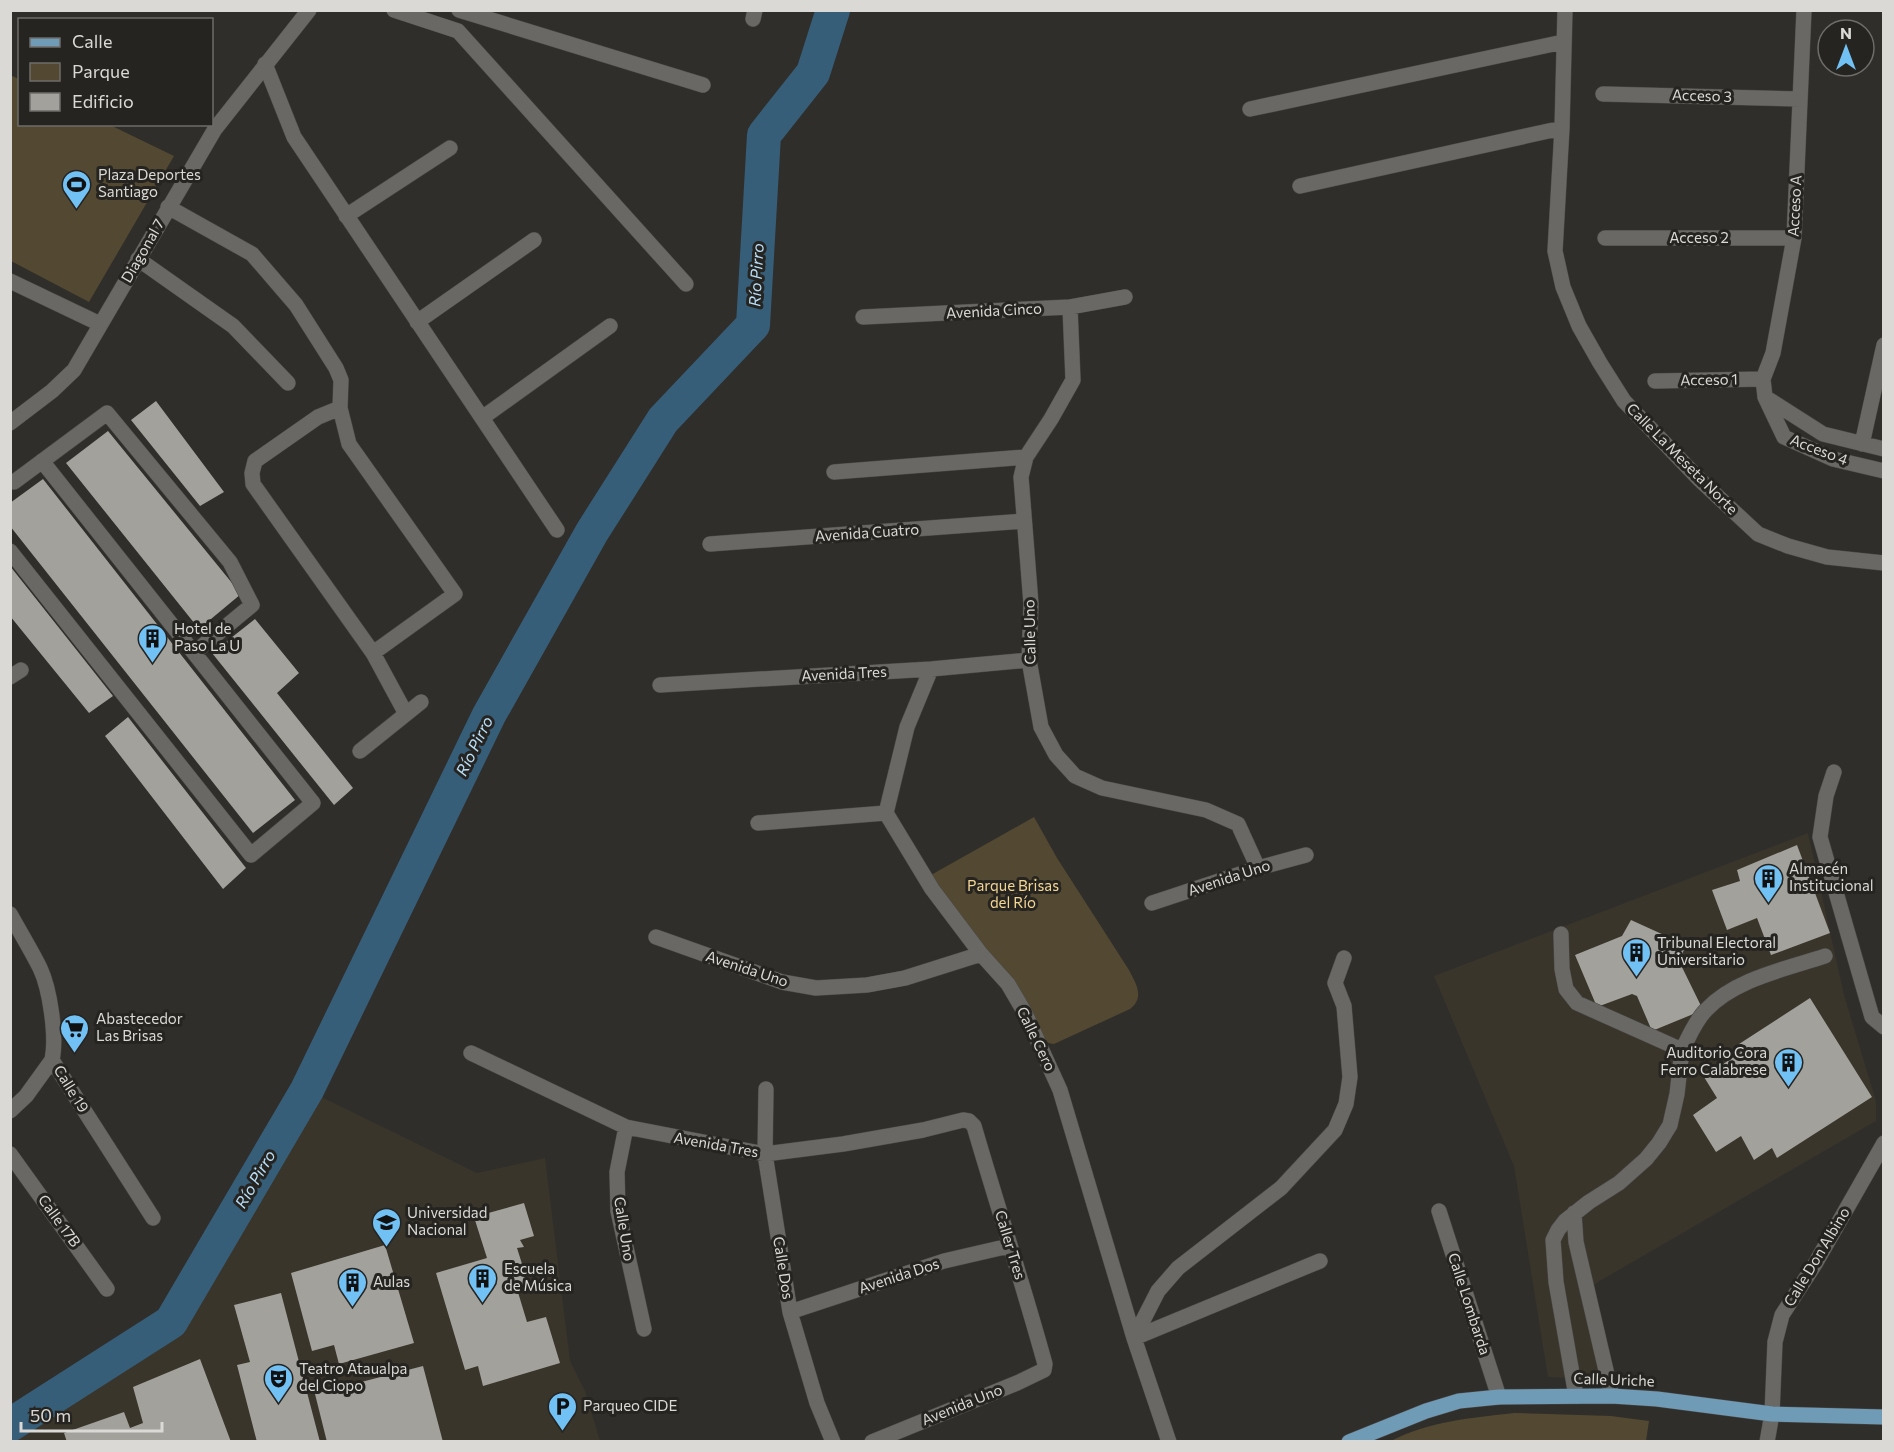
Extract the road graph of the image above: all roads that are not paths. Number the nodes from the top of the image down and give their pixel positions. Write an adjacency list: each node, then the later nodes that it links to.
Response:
1 (309, 10): 8 (street, Diagonal 7)
2 (394, 10): 6 (street)
3 (1565, 10): 7 (street, Calle La Meseta Norte)
4 (1804, 10): 11 (street, Acceso A)
5 (462, 12): 6 (street); 9 (street)
6 (458, 31): 23 (street)
7 (1563, 42): 12 (street); 13 (street, Calle La Meseta Norte)
8 (265, 64): 16 (street, Diagonal 7); 17 (street)
9 (703, 85)
10 (1603, 94): 11 (street, Acceso 3)
11 (1800, 99): 19 (street, Acceso A)
12 (1250, 109)
13 (1562, 128): 15 (street); 49 (street, Calle La Meseta Norte)
14 (450, 148): 17 (street)
15 (1300, 186)
16 (168, 207): 21 (street, Diagonal 7); 35 (street)
17 (346, 216): 27 (street)
18 (1605, 238): 19 (street, Acceso 2)
19 (1794, 238): 31 (street, Acceso A)
20 (534, 240): 27 (street)
21 (138, 259): 28 (street, Diagonal 7); 33 (street)
22 (10, 281): 28 (street)
23 (686, 284)
24 (1125, 297): 25 (street, Avenida Cinco)
25 (1070, 307): 26 (street, Avenida Cinco); 40 (street, Calle Uno)
26 (863, 317)
27 (417, 322): 36 (street)
28 (100, 324): 37 (street, Diagonal 7)
29 (610, 326): 36 (street)
30 (1884, 345): 38 (street)
31 (1763, 379): 32 (street, Acceso 1); 34 (street, Acceso A)
32 (1655, 381)
33 (288, 383)
34 (1765, 397): 38 (street, Acceso 4); 42 (street, Acceso 4)
35 (340, 408): 51 (street); 51 (street)
36 (483, 418): 46 (street)
37 (10, 423)
38 (1862, 444): 39 (street, Acceso 4)
39 (1884, 449)
40 (1026, 457): 43 (street); 45 (street, Calle Uno)
41 (42, 461): 44 (street); 50 (street); 50 (street)
42 (1884, 471)
43 (834, 472)
44 (12, 481)
45 (1024, 521): 47 (street, Avenida Cuatro); 52 (street, Calle Uno)
46 (557, 530)
47 (710, 544)
48 (10, 551): 50 (street)
49 (1884, 563)
50 (194, 652)
51 (374, 653): 56 (street)
52 (1029, 660): 53 (street, Avenida Tres); 62 (street, Calle Uno)
53 (931, 669): 54 (street, Avenida Tres); 59 (street)
54 (660, 685)
55 (422, 702): 56 (street)
56 (406, 714): 57 (street)
57 (360, 751)
58 (1833, 772): 70 (street)
59 (886, 813): 60 (street); 67 (street, Calle Cero)
60 (758, 822)
61 (1306, 855): 62 (street, Avenida Uno)
62 (1258, 867): 63 (street, Avenida Uno)
63 (1152, 903)
64 (10, 914): 73 (street, Calle 19)
65 (1561, 934): 71 (street)
66 (656, 937): 67 (street, Avenida Uno)
67 (981, 954): 89 (street, Calle Cero)
68 (1826, 956): 71 (street)
69 (1344, 958): 89 (street)
70 (1884, 1027)
71 (1682, 1050): 82 (street)
72 (471, 1053): 77 (street, Avenida Tres)
73 (52, 1060): 75 (street); 83 (street, Calle 19)
74 (766, 1089): 80 (street, Calle Dos)
75 (10, 1111)
76 (974, 1126): 80 (street, Avenida Tres); 84 (street, Caller Tres)
77 (626, 1127): 80 (street, Avenida Tres); 88 (street, Calle Uno)
78 (1884, 1143): 94 (street, Calle Don Albino)
79 (10, 1154): 86 (street, Calle 17B)
80 (765, 1154): 87 (street, Calle Dos)
81 (1439, 1211): 93 (street, Calle Lombarda)
82 (1574, 1213): 91 (street); 92 (street)
83 (153, 1218)
84 (1009, 1246): 87 (street, Avenida Dos); 90 (street, Caller Tres)
85 (1320, 1261): 89 (street)
86 (107, 1289)
87 (790, 1312): 97 (street, Calle Dos)
88 (644, 1329)
89 (1134, 1338): 99 (street, Calle Cero)
90 (1045, 1364): 98 (street, Avenida Uno)
91 (1576, 1396): 92 (main road, Calle Uriche); 93 (main road, Calle Uriche)
92 (1612, 1396): 94 (main road, Calle Uriche)
93 (1499, 1397): 96 (main road, Calle Uriche)
94 (1772, 1414): 95 (main road, Calle Uriche); 101 (street)
95 (1884, 1417)
96 (1376, 1437): 100 (main road, Calle Uriche)
97 (833, 1442)
98 (873, 1442)
99 (1169, 1442)
100 (1349, 1442)
101 (1767, 1442)

